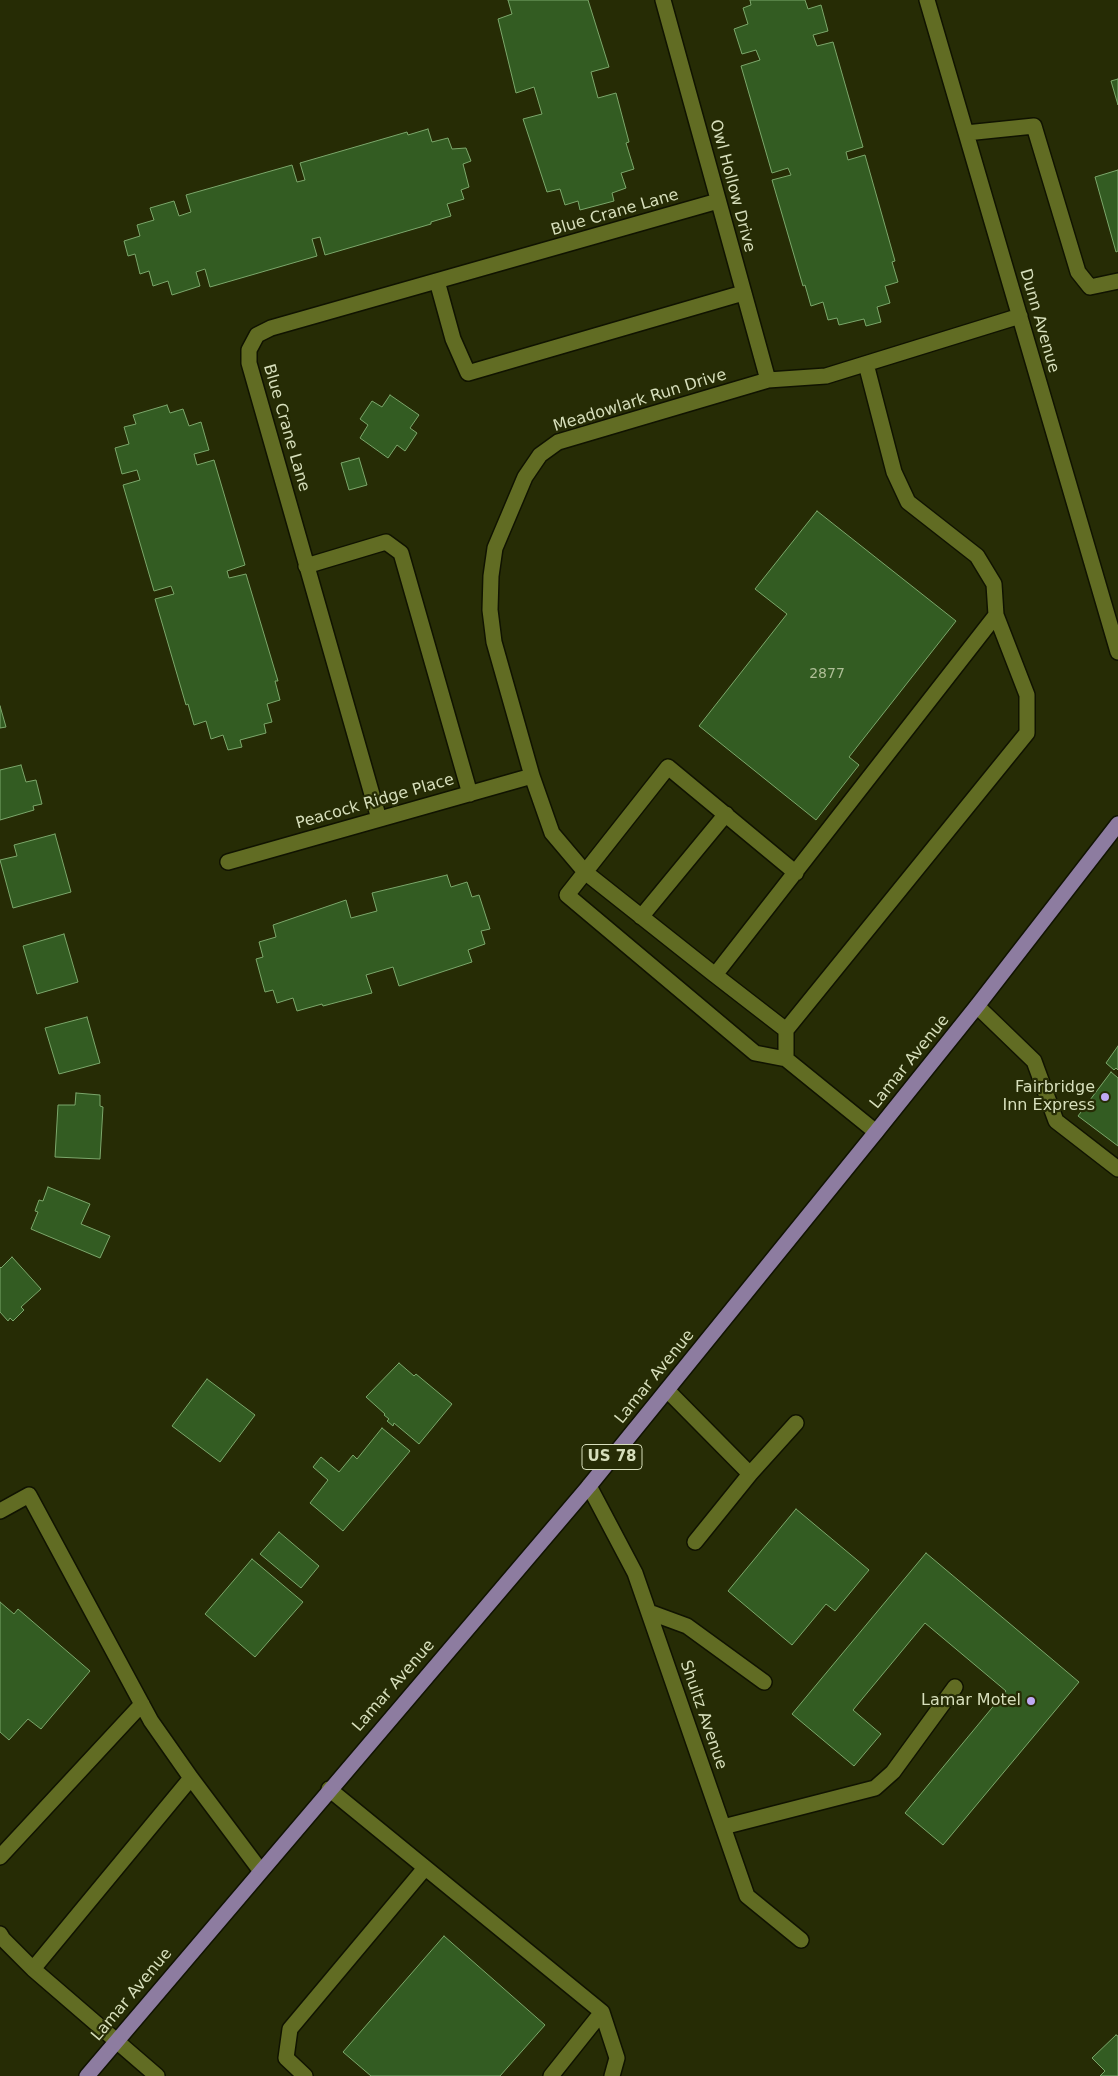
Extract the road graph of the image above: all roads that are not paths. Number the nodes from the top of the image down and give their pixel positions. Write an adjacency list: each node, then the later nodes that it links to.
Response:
1 (662, 0): 4 (street, Owl Hollow Drive)
2 (927, 0): 3 (street, Dunn Avenue)
3 (966, 132): 6 (street); 8 (street, Dunn Avenue)
4 (718, 202): 5 (street, Blue Crane Lane); 7 (street, Owl Hollow Drive)
5 (437, 281): 7 (street); 11 (street, Blue Crane Lane)
6 (1118, 281)
7 (743, 293): 10 (street, Owl Hollow Drive)
8 (1020, 316): 9 (street, Meadowlark Run Drive); 13 (street, Dunn Avenue)
9 (866, 364): 10 (street, Meadowlark Run Drive); 12 (street)
10 (768, 380): 14 (street, Meadowlark Run Drive)
11 (306, 566): 15 (street); 17 (street, Blue Crane Lane)
12 (996, 615): 21 (street); 25 (street)
13 (1118, 652)
14 (532, 776): 15 (street, Peacock Ridge Place); 20 (street, Meadowlark Run Drive)
15 (470, 794): 17 (street, Peacock Ridge Place)
16 (726, 814): 20 (street); 21 (street); 22 (street)
17 (379, 819): 19 (street, Peacock Ridge Place)
18 (1118, 824): 24 (main road, Lamar Avenue / US 78)
19 (228, 862)
20 (585, 872): 22 (street, Meadowlark Run Drive); 26 (street)
21 (796, 873): 23 (street)
22 (641, 917): 23 (street, Meadowlark Run Drive)
23 (715, 976): 25 (street, Meadowlark Run Drive)
24 (977, 1006): 27 (main road, Lamar Avenue / US 78); 28 (street)
25 (786, 1030): 26 (street)
26 (786, 1059): 27 (street)
27 (876, 1132): 29 (main road, Lamar Avenue / US 78)
28 (1118, 1169)
29 (667, 1390): 31 (street); 32 (main road, Lamar Avenue / US 78)
30 (796, 1423): 31 (street)
31 (750, 1474): 34 (street)
32 (589, 1486): 35 (street, Shultz Avenue); 40 (main road, Lamar Avenue / US 78)
33 (0, 1511): 38 (street)
34 (695, 1542)
35 (649, 1612): 36 (street); 41 (street, Shultz Avenue)
36 (764, 1682)
37 (955, 1687): 41 (street)
38 (142, 1704): 39 (street); 42 (street)
39 (191, 1778): 44 (street); 47 (street)
40 (329, 1788): 43 (street); 44 (main road, Lamar Avenue / US 78)
41 (723, 1827): 46 (street, Shultz Avenue)
42 (0, 1857)
43 (425, 1868): 48 (street); 52 (street)
44 (260, 1870): 49 (main road, Lamar Avenue / US 78)
45 (0, 1934): 47 (street)
46 (801, 1940)
47 (33, 1968): 49 (street)
48 (602, 2012): 53 (street); 54 (street)
49 (117, 2041): 50 (main road, Lamar Avenue / US 78); 51 (street)
50 (87, 2076)
51 (157, 2076)
52 (305, 2076)
53 (551, 2076)
54 (612, 2076)

